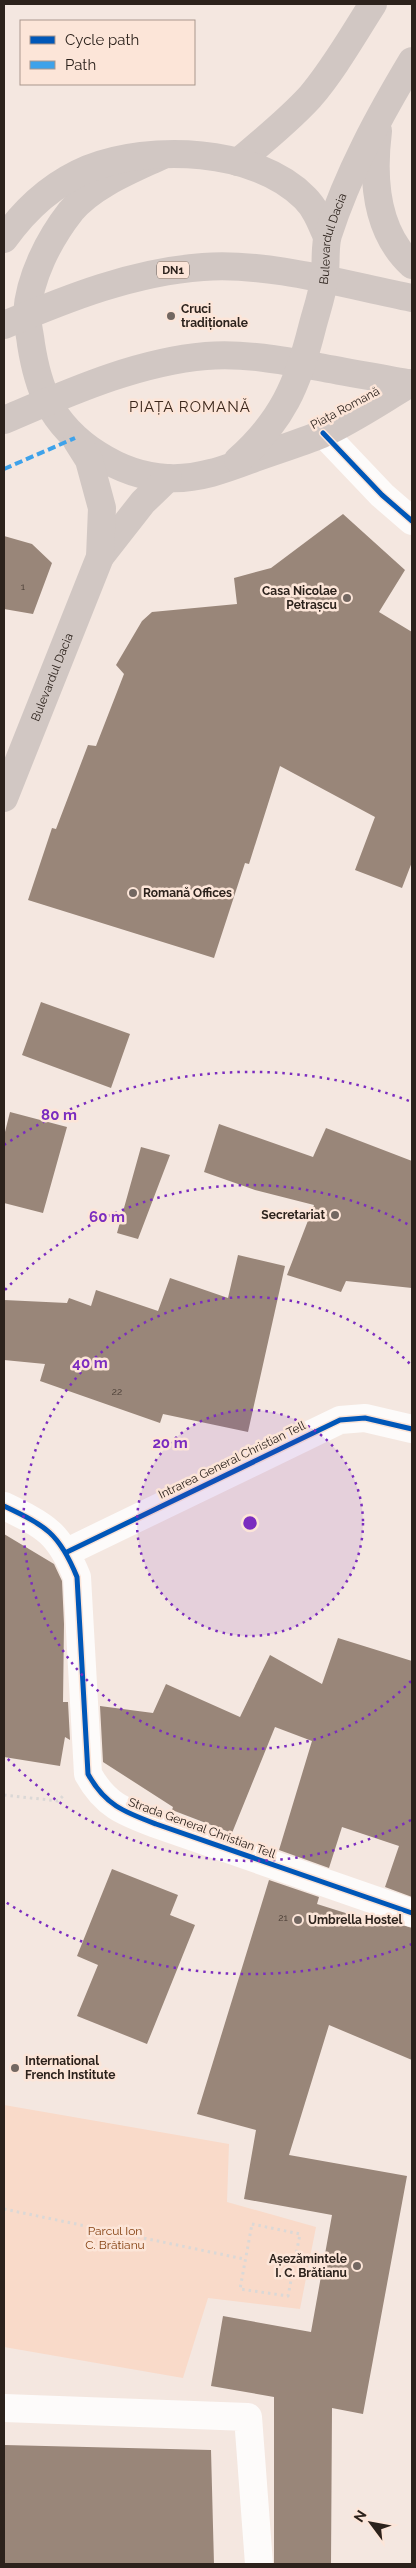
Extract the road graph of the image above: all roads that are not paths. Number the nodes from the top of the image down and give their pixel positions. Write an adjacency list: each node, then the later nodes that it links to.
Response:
1 (373, 4): 5 (main road)
2 (412, 61): 3 (main road, Bulevardul Dacia)
3 (379, 120): 7 (main road, Bulevardul Dacia); 8 (main road, Bulevardul Dacia)
4 (161, 156): 5 (main road); 6 (main road); 11 (main road)
5 (238, 162): 7 (main road)
6 (8, 226)
7 (327, 237): 9 (main road, Bulevardul Dacia)
8 (412, 265)
9 (324, 281): 10 (main road, DN1); 11 (main road, DN1); 12 (main road, Bulevardul Dacia)
10 (412, 298)
11 (16, 320): 14 (main road)
12 (303, 364): 13 (main road, Piața Romană); 14 (main road, Piața Romană); 18 (main road, Piața Romană)
13 (412, 384): 16 (main road, Piața Romană)
14 (47, 401): 15 (main road, Piața Romană); 17 (main road, Piața Romană)
15 (4, 420)
16 (323, 433): 18 (main road, Piața Romană); 20 (street)
17 (75, 438): 19 (main road, Piața Romană); 21 (main road, Bulevardul Dacia)
18 (231, 467): 19 (main road, Piața Romană)
19 (168, 478): 21 (main road, Bulevardul Dacia)
20 (412, 522)
21 (100, 557): 22 (main road, Bulevardul Dacia)
22 (4, 798)
23 (412, 1429): 25 (street, Intrarea General Christian Tell)
24 (4, 1506): 25 (street)
25 (66, 1552): 26 (street, Strada General Christian Tell)
26 (412, 1913)
27 (4, 2408): 28 (street)
28 (259, 2564)

